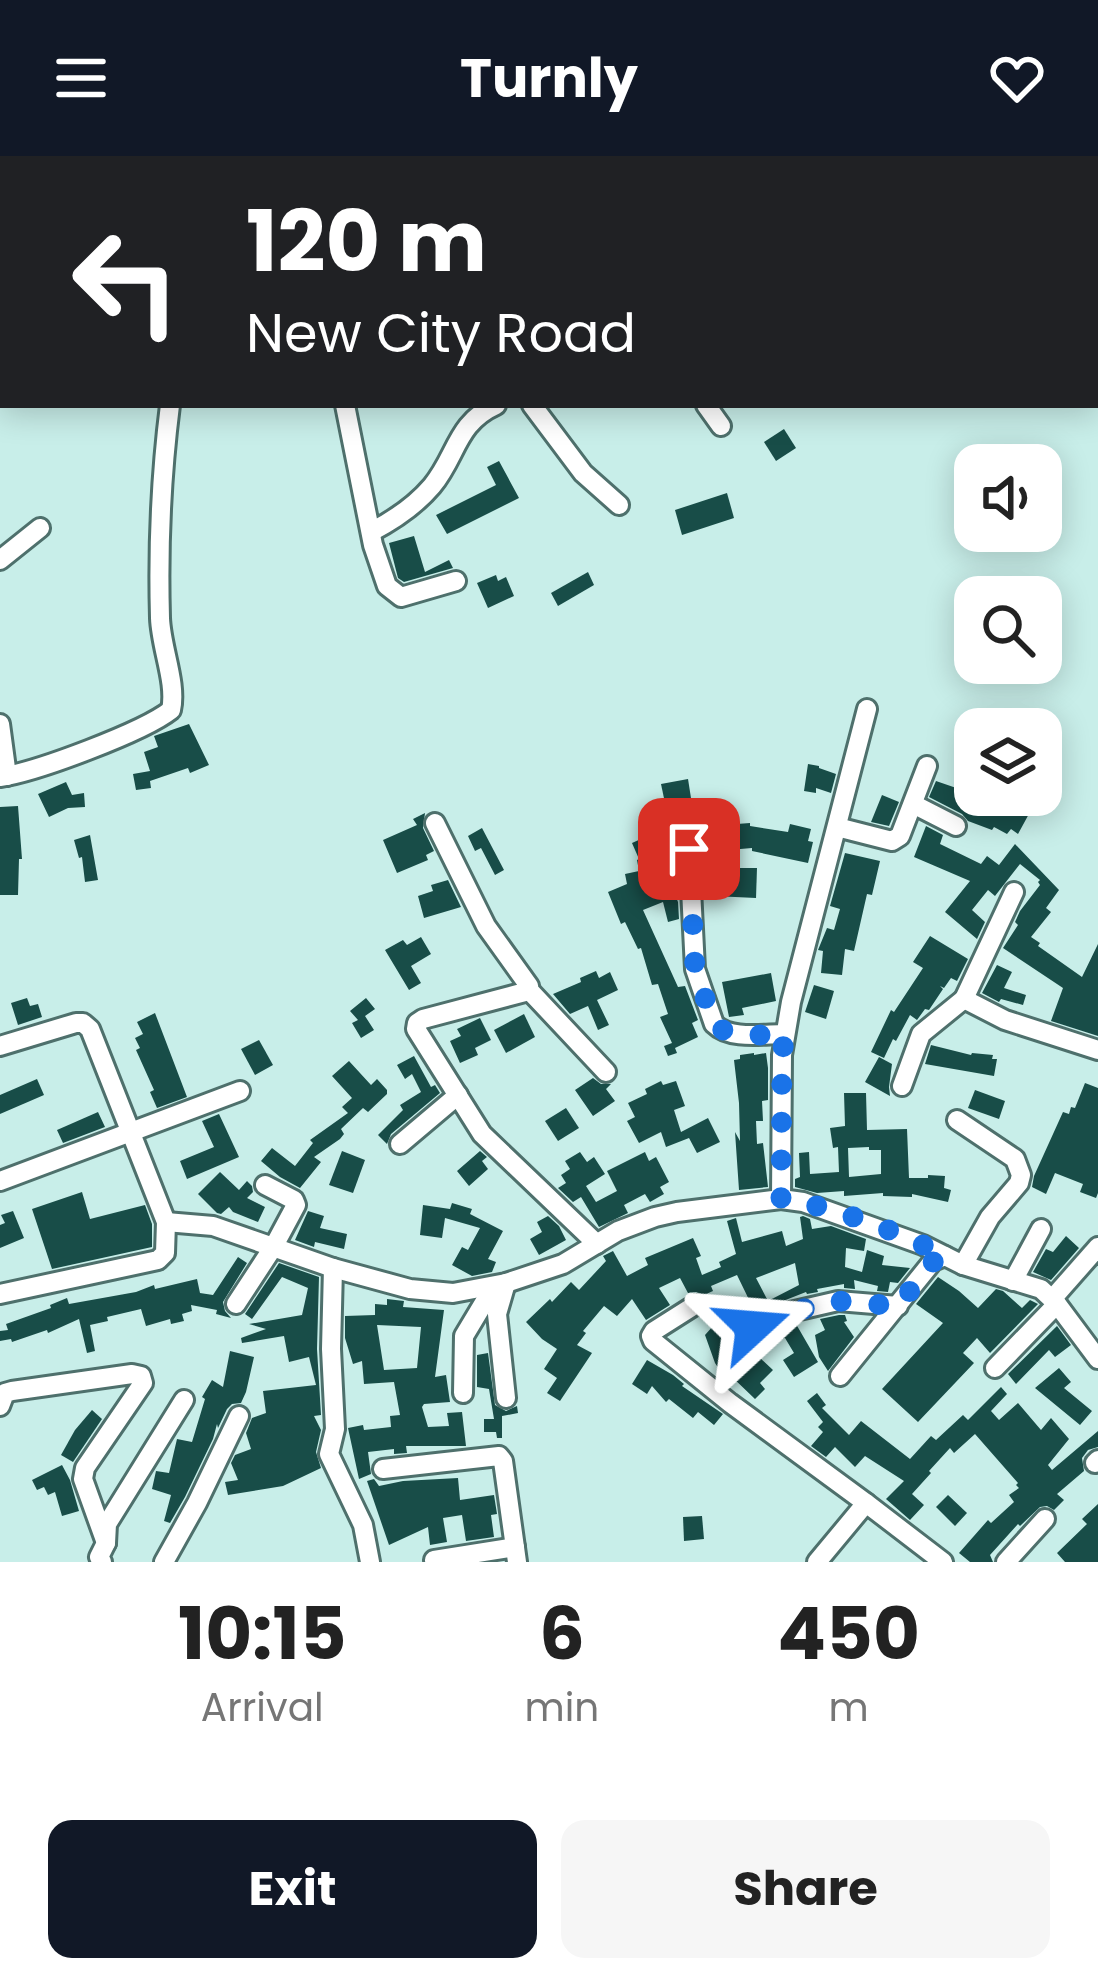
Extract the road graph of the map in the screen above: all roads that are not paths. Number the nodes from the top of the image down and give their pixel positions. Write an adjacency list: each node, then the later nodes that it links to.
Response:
1 (170, 408): 15 (street)
2 (346, 408): 9 (street)
3 (489, 408): 9 (street)
4 (534, 408): 7 (street)
5 (708, 408): 6 (street)
6 (721, 427)
7 (619, 505)
8 (40, 528): 10 (street)
9 (371, 532): 11 (street)
10 (0, 560)
11 (456, 581)
12 (867, 710): 18 (street)
13 (0, 724): 15 (street)
14 (927, 766): 16 (street)
15 (3, 777)
16 (913, 804): 18 (street); 19 (street)
17 (435, 823): 22 (street)
18 (836, 826): 24 (street)
19 (956, 826)
20 (689, 849): 24 (street)
21 (1014, 892): 23 (street)
22 (528, 989): 27 (street); 30 (street)
23 (964, 999): 26 (street); 28 (street)
24 (785, 1034): 36 (street)
25 (0, 1046): 32 (street)
26 (1098, 1050)
27 (606, 1072)
28 (902, 1086)
29 (240, 1091): 32 (street)
30 (458, 1095): 33 (street); 39 (street)
31 (957, 1120): 42 (street)
32 (131, 1133): 34 (street); 37 (street)
33 (400, 1144)
34 (0, 1181)
35 (265, 1185): 40 (street)
36 (781, 1199): 39 (street); 42 (street)
37 (166, 1222): 40 (street); 46 (street)
38 (1041, 1229): 44 (street)
39 (596, 1244): 45 (street)
40 (274, 1246): 43 (street); 48 (street)
41 (1098, 1246): 47 (street)
42 (954, 1260): 44 (street); 50 (street)
43 (333, 1268): 45 (street); 67 (street)
44 (1013, 1281): 47 (street)
45 (500, 1284): 55 (street); 56 (street)
46 (0, 1294)
47 (1055, 1301): 52 (street); 53 (street)
48 (236, 1304)
49 (695, 1305): 61 (street)
50 (898, 1306): 51 (street); 54 (street)
51 (753, 1327)
52 (1098, 1359)
53 (995, 1368)
54 (840, 1376)
55 (463, 1393)
56 (506, 1398)
57 (184, 1400): 63 (street)
58 (0, 1406): 63 (street)
59 (239, 1416): 66 (street)
60 (383, 1468): 64 (street)
61 (866, 1503): 68 (street); 69 (street)
62 (1045, 1519): 70 (street)
63 (104, 1552)
64 (516, 1554): 65 (street)
65 (434, 1560)
66 (164, 1562)
67 (370, 1562)
68 (817, 1562)
69 (943, 1562)
70 (1006, 1562)

